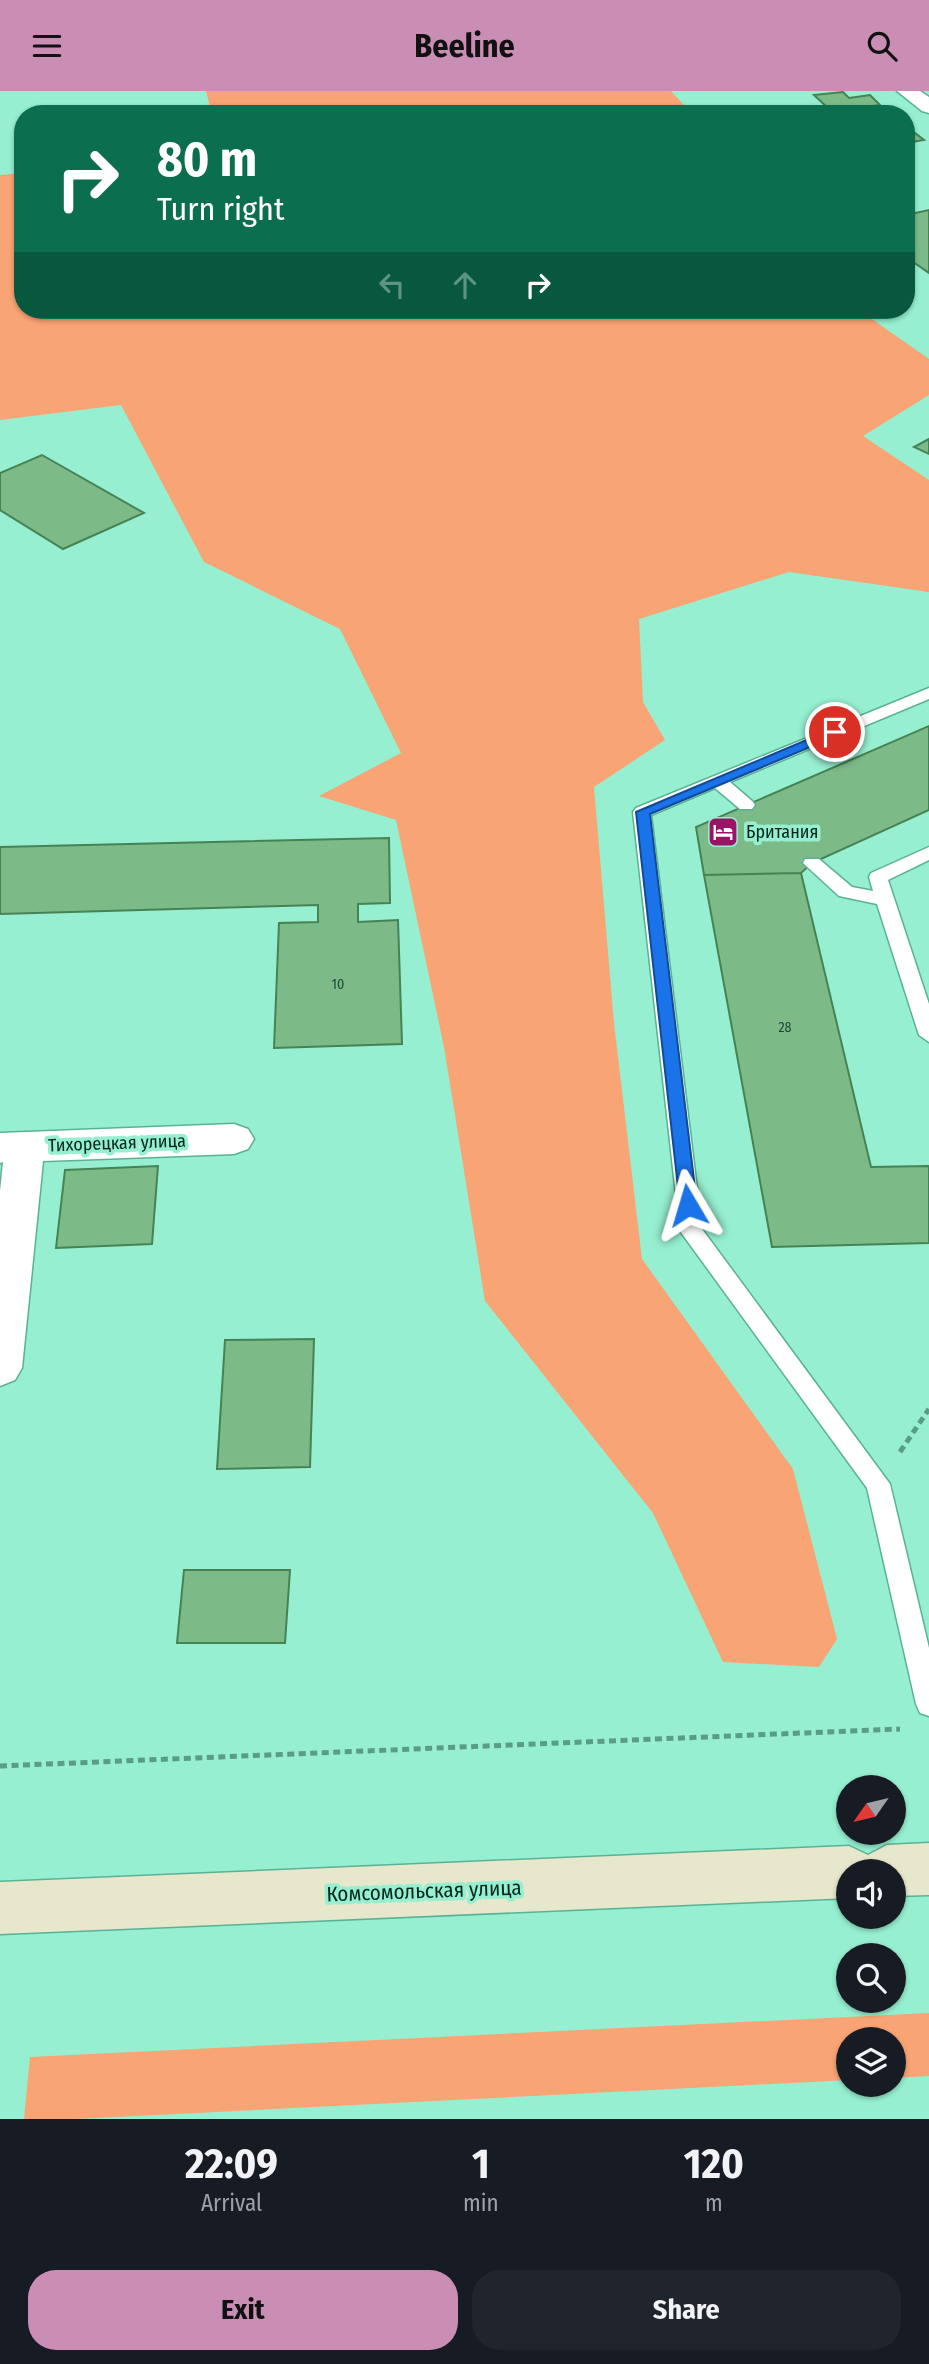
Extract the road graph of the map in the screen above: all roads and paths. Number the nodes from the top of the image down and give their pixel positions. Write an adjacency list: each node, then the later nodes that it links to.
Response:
1 (907, 91): 2 (street)
2 (929, 107)
3 (929, 693): 4 (lane)
4 (717, 781): 5 (lane); 14 (lane)
5 (746, 805)
6 (929, 853): 8 (lane)
7 (812, 863): 8 (lane)
8 (885, 899): 9 (lane)
9 (929, 1035)
10 (234, 1139): 11 (street, Тихорецкая улица)
11 (12, 1147): 12 (street)
12 (0, 1368)
13 (929, 1409): 14 (path)
14 (877, 1484): 15 (lane)
15 (929, 1704)
16 (915, 1728): 17 (path)
17 (0, 1766)
18 (929, 1869): 19 (main road)
19 (906, 1870)
20 (836, 1873): 21 (main road, Комсомольская улица)
21 (0, 1908)

